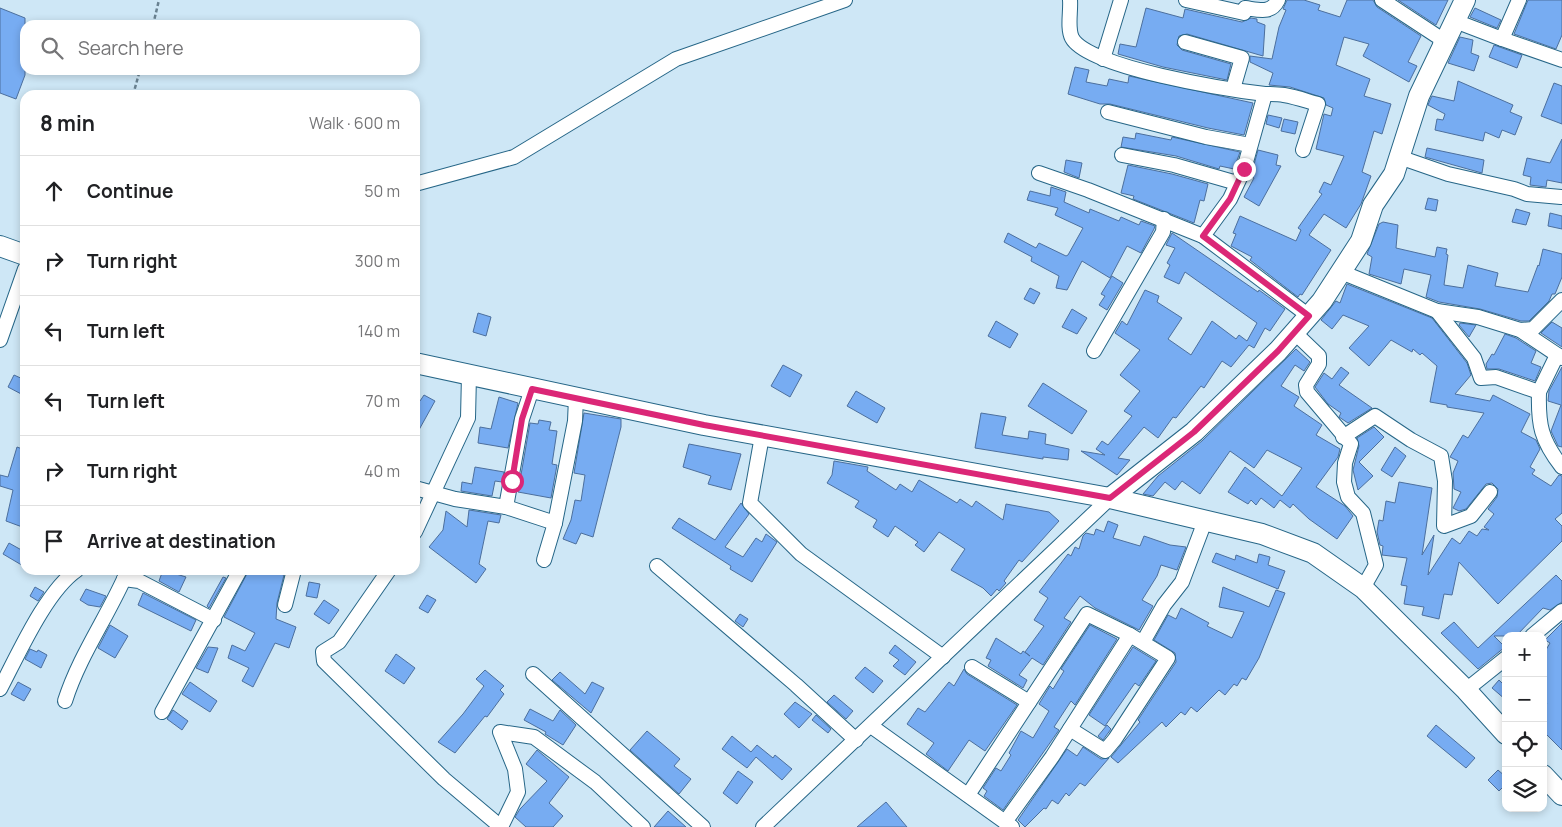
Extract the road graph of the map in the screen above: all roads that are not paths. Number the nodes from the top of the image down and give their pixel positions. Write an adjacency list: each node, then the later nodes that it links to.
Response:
1 (845, 0): 23 (street)
2 (1070, 0): 13 (street)
3 (1122, 0): 13 (street)
4 (1186, 0): 5 (street)
5 (1278, 0)
6 (1382, 0): 12 (street)
7 (1465, 0): 9 (main road)
8 (1519, 0): 10 (street)
9 (1455, 21): 10 (street); 12 (main road)
10 (1502, 39): 14 (street)
11 (1185, 42): 15 (street)
12 (1442, 48): 21 (main road)
13 (1103, 59): 15 (street)
14 (1562, 60)
15 (1233, 89): 16 (street)
16 (1265, 94): 18 (street); 19 (street)
17 (1108, 112): 18 (street)
18 (1250, 145): 24 (street)
19 (1303, 150)
20 (1122, 155): 24 (street)
21 (1399, 157): 25 (street); 30 (main road)
22 (1038, 173): 26 (street)
23 (420, 183)
24 (1237, 184): 27 (street)
25 (1562, 197)
26 (1164, 219): 27 (street); 38 (street)
27 (1203, 236): 34 (street)
28 (0, 246): 29 (main road)
29 (20, 253)
30 (1341, 272): 33 (street); 34 (main road)
31 (20, 283): 37 (street)
32 (1562, 300): 35 (street)
33 (1437, 311): 35 (street); 43 (street)
34 (1309, 316): 36 (main road)
35 (1520, 330): 39 (street)
36 (1294, 332): 46 (street); 51 (main road)
37 (0, 340)
38 (1094, 351)
39 (1559, 357): 43 (street)
40 (420, 365): 41 (main road)
41 (469, 375): 42 (main road); 50 (street)
42 (532, 389): 44 (main road); 52 (street)
43 (1539, 392): 47 (street)
44 (576, 398): 45 (main road); 55 (street)
45 (762, 436): 51 (main road); 70 (street)
46 (1344, 437): 49 (street); 63 (street)
47 (1562, 467)
48 (420, 490): 50 (street)
49 (1490, 492)
50 (433, 495): 52 (street); 54 (street)
51 (1110, 498): 53 (main road); 70 (street)
52 (506, 507): 55 (street)
53 (1205, 520): 63 (main road); 69 (street)
54 (420, 522)
55 (555, 523): 56 (street)
56 (544, 560)
57 (657, 566): 82 (street)
58 (70, 575): 74 (street)
59 (126, 575): 66 (street); 76 (street)
60 (237, 575): 66 (street)
61 (293, 575): 64 (street)
62 (386, 575): 87 (street)
63 (1363, 588): 75 (main road)
64 (286, 605)
65 (1562, 611): 67 (street)
66 (214, 620): 78 (street)
67 (1537, 632)
68 (1130, 635): 69 (street); 77 (street); 80 (street)
69 (1143, 642): 80 (street)
70 (943, 657): 79 (street)
71 (1502, 661): 75 (street)
72 (972, 667): 77 (street)
73 (533, 674): 89 (street)
74 (0, 689)
75 (1466, 690): 81 (main road)
76 (65, 701)
77 (1029, 702): 84 (street)
78 (162, 712)
79 (871, 726): 82 (street); 84 (street)
80 (1070, 729): 86 (street)
81 (1502, 730)
82 (856, 740): 90 (street)
83 (1547, 779): 85 (main road)
84 (968, 795): 86 (street)
85 (1562, 795)
86 (1009, 824)
87 (501, 827): 88 (street)
88 (643, 827)
89 (703, 827)
90 (763, 827)

